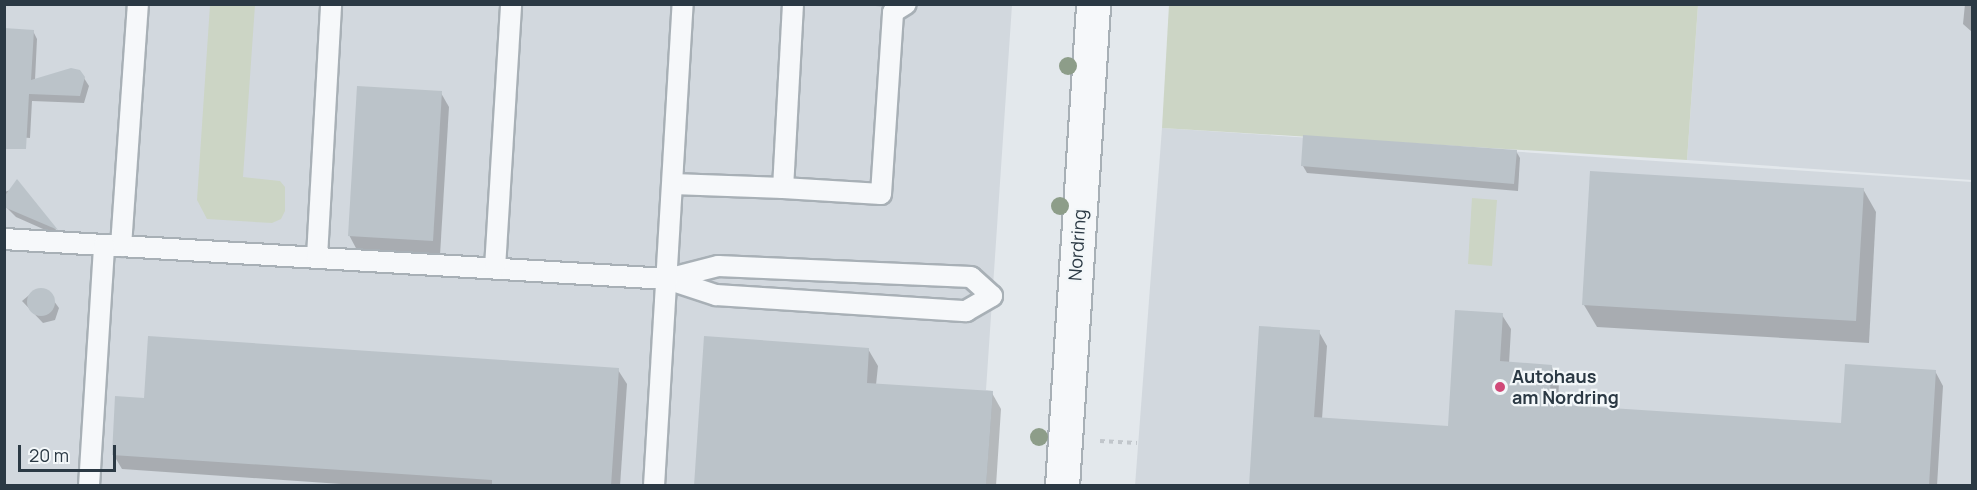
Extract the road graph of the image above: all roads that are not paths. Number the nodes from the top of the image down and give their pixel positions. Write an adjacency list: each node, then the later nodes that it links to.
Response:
1 (138, 4): 11 (lane)
2 (331, 4): 12 (lane)
3 (511, 4): 13 (lane)
4 (683, 4): 8 (lane)
5 (793, 4): 9 (lane)
6 (906, 4): 9 (lane)
7 (1094, 4): 17 (street, Nordring)
8 (673, 183): 9 (lane); 14 (lane)
9 (783, 188)
10 (4, 239): 11 (lane)
11 (113, 245): 12 (lane); 15 (lane)
12 (317, 257): 13 (lane)
13 (495, 268): 14 (lane)
14 (667, 279): 14 (lane); 16 (lane)
15 (89, 486)
16 (654, 486)
17 (1062, 486)

